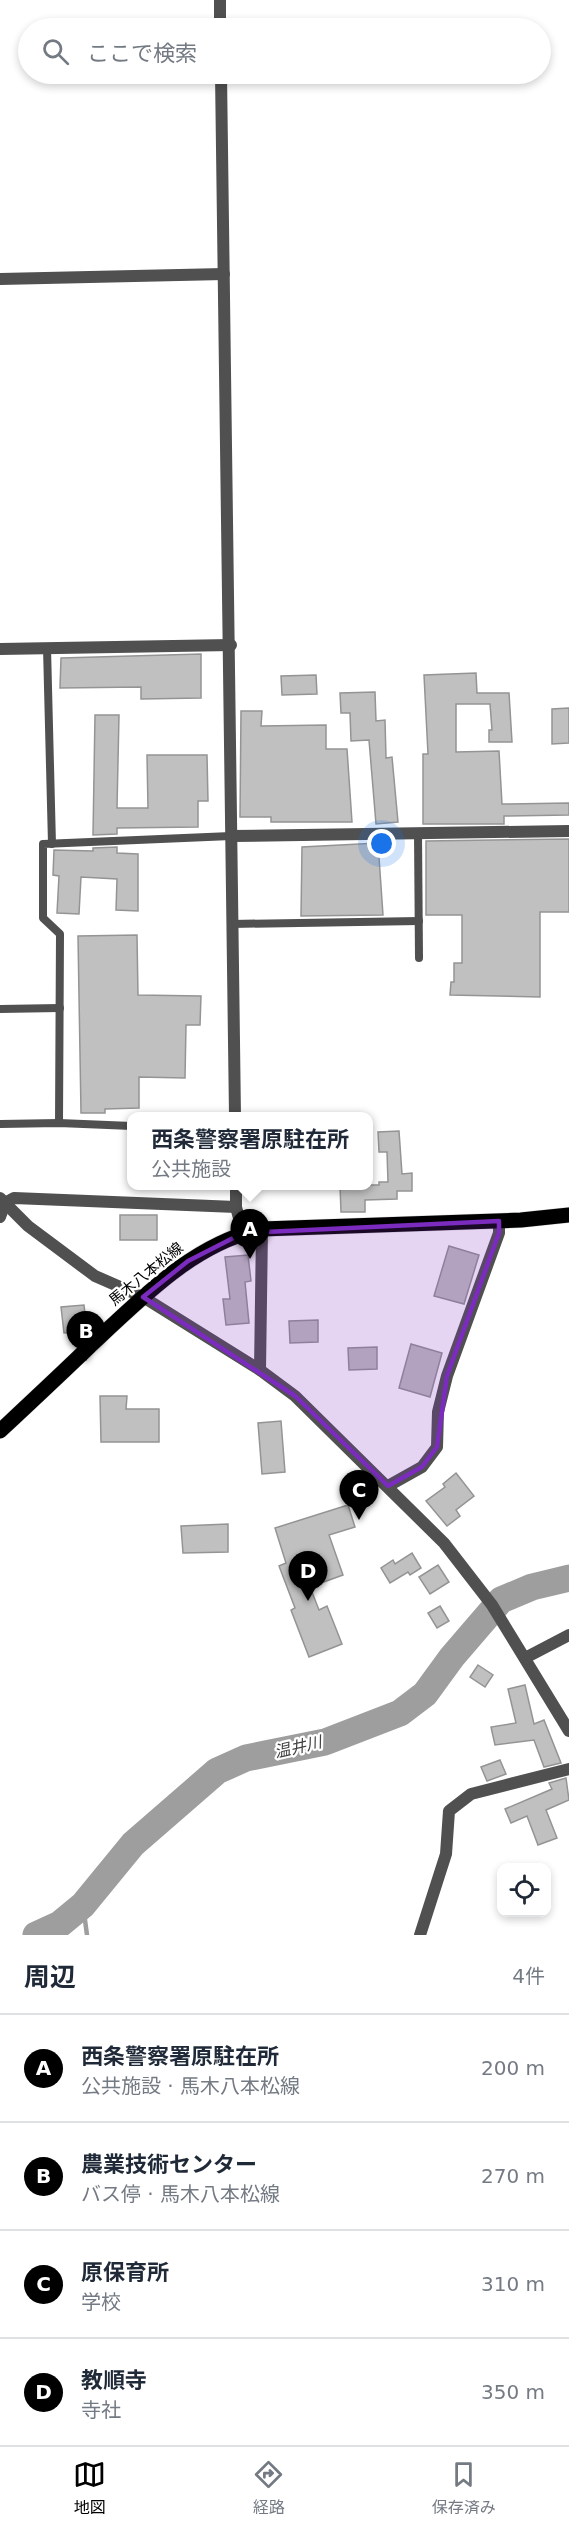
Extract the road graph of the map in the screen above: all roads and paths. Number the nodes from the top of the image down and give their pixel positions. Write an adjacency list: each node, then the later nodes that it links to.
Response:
1 (220, 0): 2 (street)
2 (220, 18)
3 (221, 84): 4 (street)
4 (224, 274): 5 (street); 6 (street)
5 (0, 279)
6 (231, 645): 7 (street); 11 (street)
7 (47, 648): 8 (street); 12 (lane)
8 (0, 649)
9 (569, 831): 10 (street)
10 (418, 834): 11 (street); 13 (lane)
11 (231, 836): 12 (lane); 14 (street)
12 (52, 844): 16 (lane)
13 (419, 921): 14 (lane); 15 (lane)
14 (232, 924): 18 (street)
15 (419, 958)
16 (60, 1008): 17 (lane); 19 (lane)
17 (0, 1009)
18 (235, 1112)
19 (59, 1123): 20 (lane); 21 (lane)
20 (0, 1124)
21 (127, 1126)
22 (236, 1190): 24 (street)
23 (3, 1200): 24 (street); 26 (street); 30 (street)
24 (236, 1208): 29 (street)
25 (569, 1215): 27 (main road, 馬木八本松線)
26 (0, 1217)
27 (499, 1221): 28 (main road, 馬木八本松線); 33 (street)
28 (262, 1229): 29 (main road, 馬木八本松線); 31 (street)
29 (243, 1233): 30 (main road, 馬木八本松線)
30 (143, 1297): 31 (street); 32 (main road, 馬木八本松線)
31 (260, 1370): 33 (street)
32 (0, 1431)
33 (388, 1486): 35 (street)
34 (569, 1635): 35 (street)
35 (525, 1658): 36 (street)
36 (569, 1731)
37 (569, 1769): 38 (street)
38 (420, 1935)

